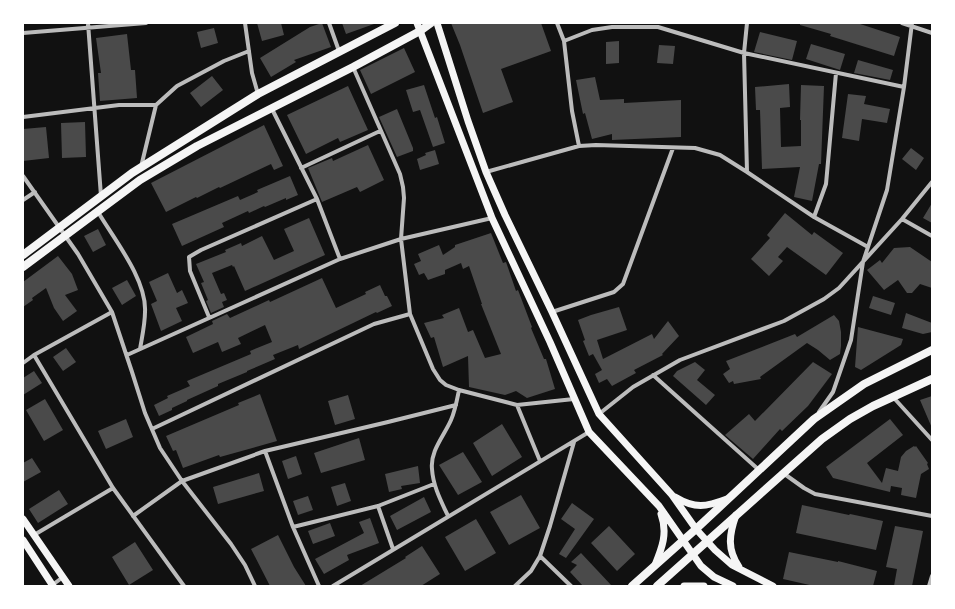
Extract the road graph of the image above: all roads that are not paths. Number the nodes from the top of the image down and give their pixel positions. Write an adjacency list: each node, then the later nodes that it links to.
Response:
1 (88, 23): 14 (street)
2 (146, 23): 14 (street)
3 (245, 23): 18 (street)
4 (329, 23): 19 (street)
5 (395, 23): 19 (main road)
6 (431, 23): 13 (main road)
7 (437, 23): 34 (main road)
8 (557, 23): 17 (street)
9 (747, 23): 20 (street)
10 (902, 23): 11 (street)
11 (912, 24): 16 (street); 23 (street)
12 (659, 25): 17 (street); 20 (street)
13 (418, 27): 21 (main road); 44 (main road)
14 (88, 28): 15 (street); 26 (street)
15 (23, 33)
16 (932, 33)
17 (564, 42): 30 (street)
18 (249, 51): 24 (street); 25 (street)
19 (339, 51): 24 (main road)
20 (744, 53): 22 (street); 35 (street)
21 (353, 66): 27 (main road); 29 (street)
22 (836, 73): 23 (street); 43 (street)
23 (904, 88): 50 (street)
24 (258, 94): 32 (main road)
25 (156, 106): 26 (street); 32 (street)
26 (94, 108): 28 (street); 39 (street)
27 (272, 109): 33 (street); 42 (main road)
28 (23, 117)
29 (380, 131): 33 (street); 49 (street)
30 (578, 146): 31 (street); 34 (street)
31 (673, 148): 35 (street); 56 (street)
32 (141, 167): 39 (main road)
33 (301, 168): 40 (street)
34 (486, 172): 56 (main road)
35 (747, 172): 43 (street)
36 (23, 176): 38 (street)
37 (932, 182): 45 (street)
38 (35, 192): 41 (street); 46 (street)
39 (101, 196): 46 (main road)
40 (317, 199): 52 (street); 58 (street)
41 (23, 200)
42 (98, 212): 47 (main road); 59 (street)
43 (814, 217): 50 (street)
44 (492, 218): 49 (street); 68 (main road)
45 (902, 219): 48 (street); 53 (street)
46 (60, 228): 47 (street); 51 (main road)
47 (65, 236): 54 (main road); 55 (street)
48 (932, 236)
49 (401, 239): 52 (street); 57 (street)
50 (868, 247): 53 (street)
51 (23, 255)
52 (340, 259): 58 (street)
53 (863, 262): 64 (street); 72 (street)
54 (23, 267)
55 (112, 312): 61 (street); 62 (street)
56 (552, 312): 71 (main road)
57 (410, 314): 66 (street); 73 (street)
58 (209, 317): 59 (street)
59 (140, 349): 62 (street)
60 (932, 350): 72 (main road)
61 (34, 355): 63 (street); 83 (street)
62 (127, 355): 73 (street)
63 (23, 363)
64 (653, 375): 71 (street); 79 (street)
65 (932, 379): 67 (main road)
66 (459, 390): 69 (street); 70 (street)
67 (893, 397): 75 (street); 80 (main road)
68 (574, 400): 70 (street); 74 (main road)
69 (456, 404): 77 (street); 82 (street)
70 (517, 405): 78 (street)
71 (599, 414): 84 (main road)
72 (814, 419): 79 (main road)
73 (152, 429): 81 (street)
74 (589, 432): 76 (street); 87 (main road)
75 (932, 440)
76 (574, 442): 78 (street); 101 (street)
77 (265, 451): 81 (street); 93 (street)
78 (540, 461): 89 (street)
79 (759, 470): 85 (main road)
80 (783, 473): 90 (main road); 91 (street)
81 (182, 481): 88 (street); 109 (street)
82 (434, 484): 86 (street); 89 (street)
83 (113, 488): 88 (street); 95 (street)
84 (672, 495): 85 (main road); 94 (main road)
85 (729, 498): 94 (main road)
86 (378, 506): 93 (street); 99 (street)
87 (659, 506): 97 (main road); 102 (main road)
88 (133, 516): 108 (street)
89 (448, 516): 99 (street)
90 (736, 516): 98 (main road); 103 (main road)
91 (932, 516)
92 (23, 518): 95 (main road)
93 (293, 527): 110 (street)
94 (696, 529): 97 (main road); 98 (main road)
95 (34, 535): 105 (main road)
96 (23, 540): 106 (main road)
97 (682, 541): 100 (main road); 102 (main road)
98 (708, 542): 100 (main road); 103 (main road)
99 (393, 550): 111 (street)
100 (691, 555): 115 (main road); 118 (main road)
101 (540, 556): 112 (street); 113 (street)
102 (654, 566): 114 (main road)
103 (740, 569): 119 (main road)
104 (932, 576): 120 (street)
105 (63, 577): 106 (street); 107 (main road)
106 (52, 586)
107 (69, 586)
108 (184, 586)
109 (255, 586)
110 (319, 586)
111 (333, 586)
112 (515, 586)
113 (570, 586)
114 (632, 586)
115 (657, 586)
116 (684, 586): 117 (main road)
117 (704, 586)
118 (733, 586)
119 (773, 586)
120 (929, 586)

